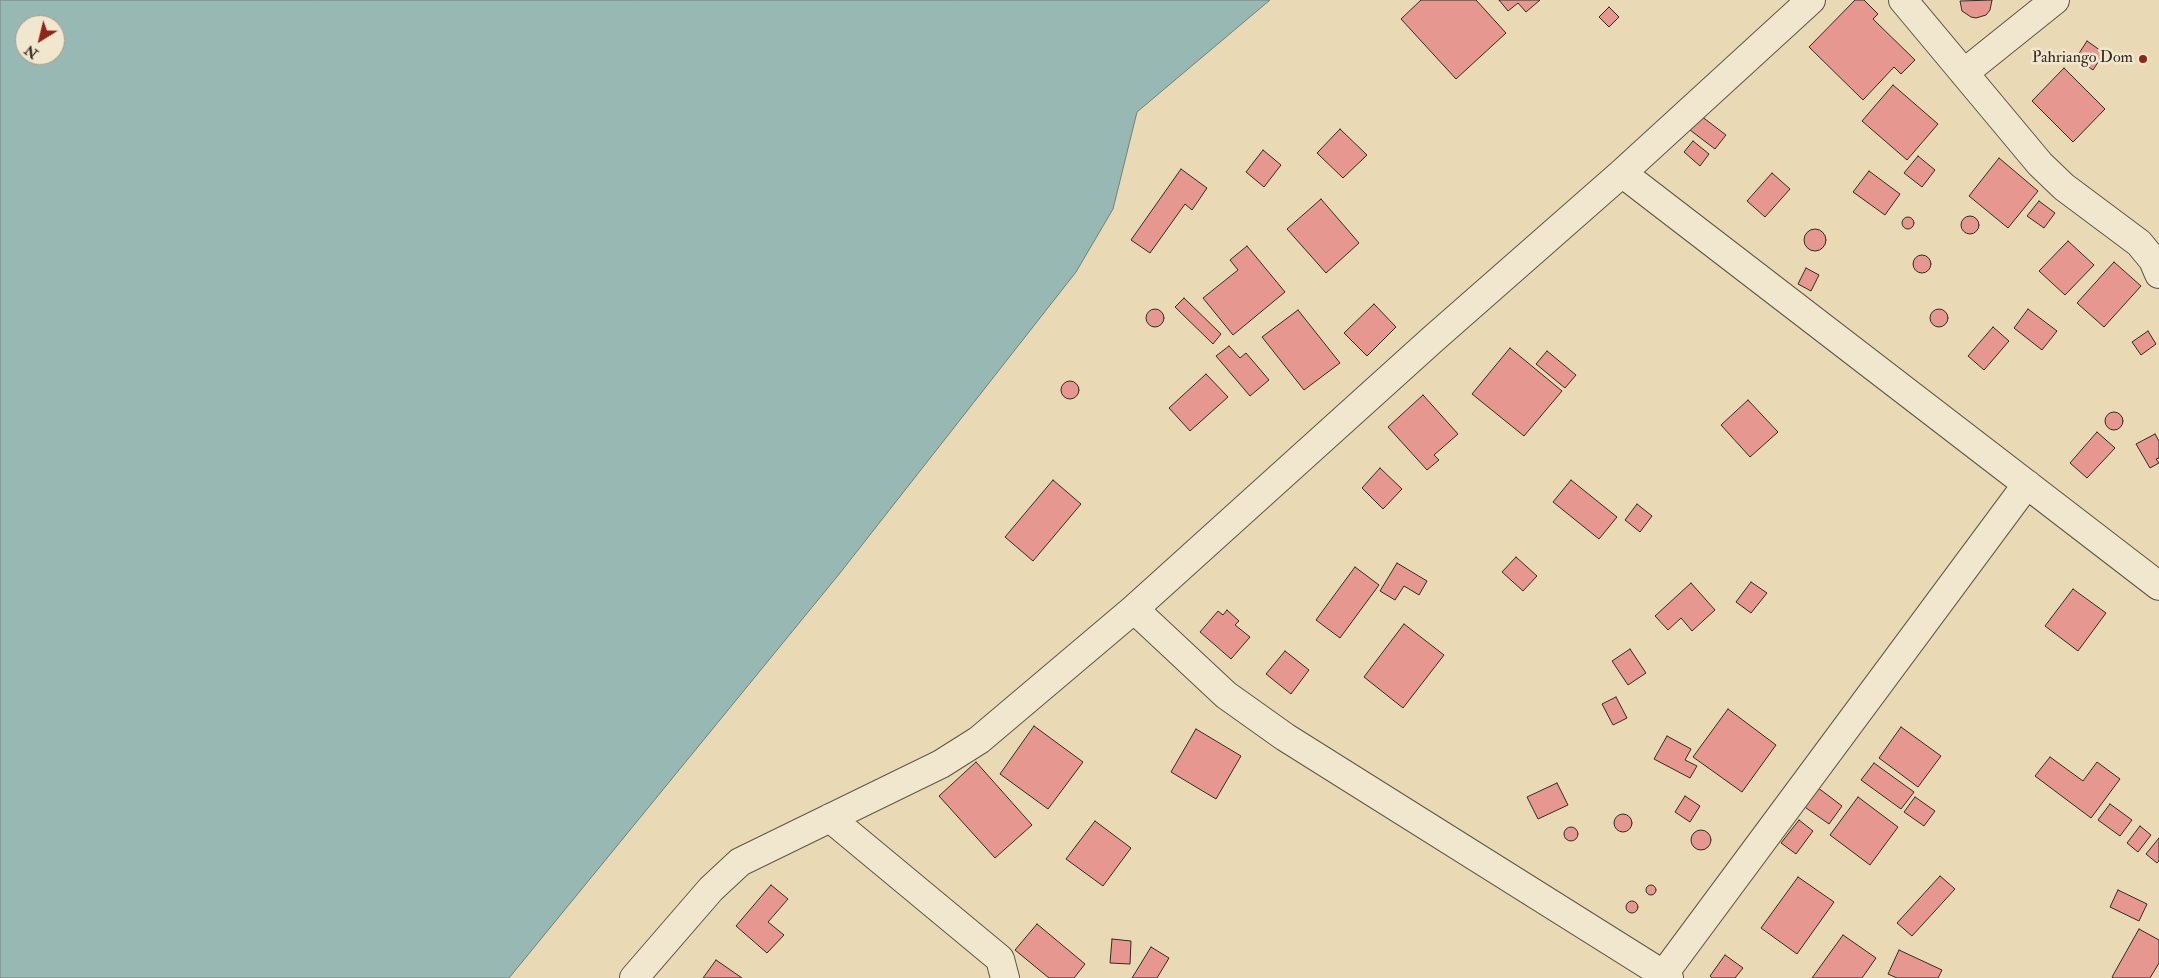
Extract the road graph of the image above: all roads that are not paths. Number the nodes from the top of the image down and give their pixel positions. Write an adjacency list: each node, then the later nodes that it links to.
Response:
1 (1811, 0): 5 (street)
2 (1904, 0): 4 (street)
3 (2055, 0): 4 (street)
4 (1964, 73): 6 (street)
5 (1622, 173): 7 (street); 9 (street)
6 (2159, 274)
7 (2027, 484): 8 (street); 11 (street)
8 (2159, 586)
9 (1134, 609): 10 (street); 11 (street)
10 (830, 818): 12 (street); 13 (street)
11 (1666, 976)
12 (634, 978)
13 (1005, 978)

